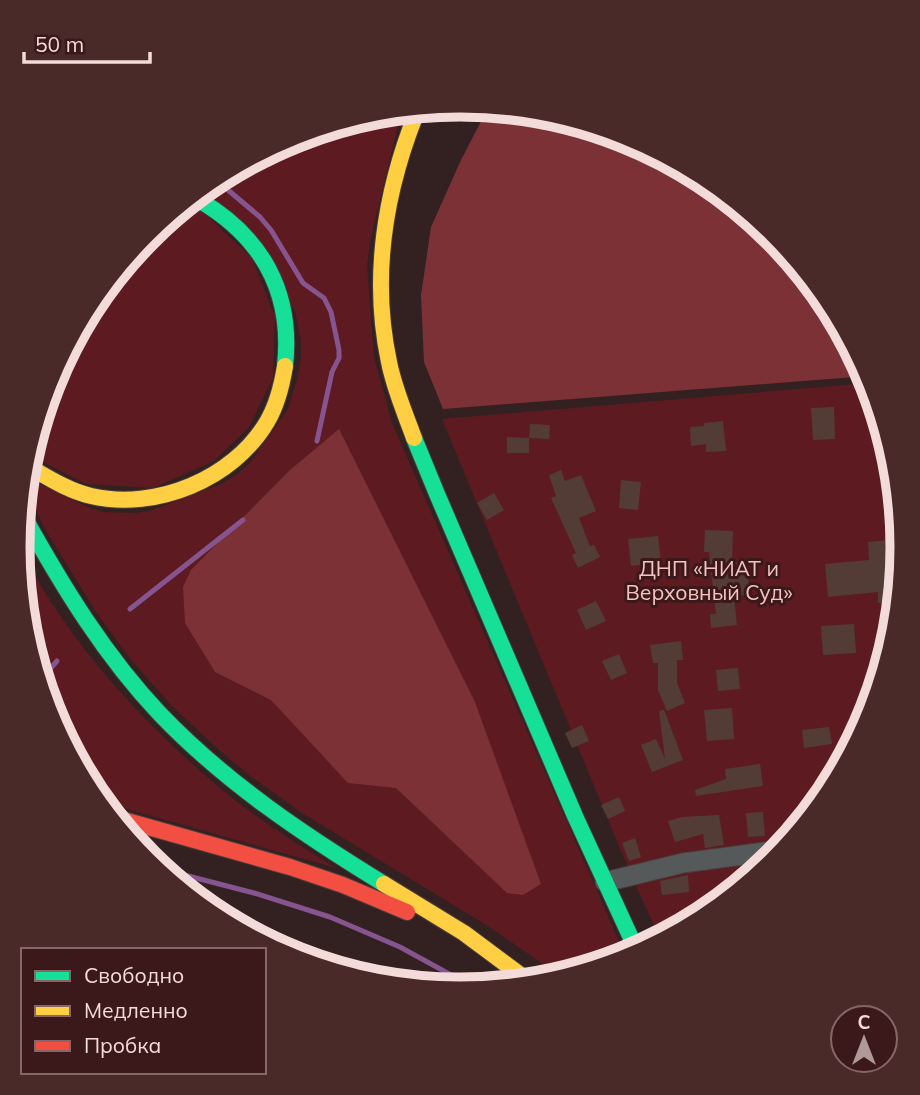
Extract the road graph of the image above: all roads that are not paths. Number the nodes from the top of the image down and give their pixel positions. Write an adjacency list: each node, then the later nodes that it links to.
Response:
1 (413, 120): 7 (main road)
2 (203, 202): 3 (main road)
3 (37, 471)
4 (31, 528): 8 (main road)
5 (129, 822): 8 (main road)
6 (764, 852): 7 (street)
7 (605, 882): 9 (main road)
8 (466, 934): 10 (main road)
9 (633, 941)
10 (518, 974)

